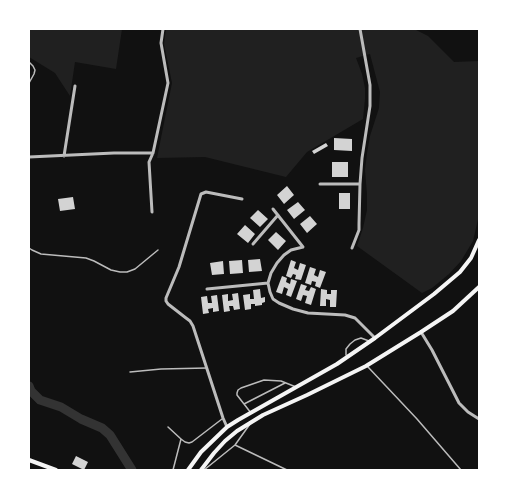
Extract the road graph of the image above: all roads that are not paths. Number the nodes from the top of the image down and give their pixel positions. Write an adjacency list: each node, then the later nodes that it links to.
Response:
1 (163, 29): 6 (street)
2 (360, 29): 10 (street)
3 (29, 62): 4 (lane)
4 (29, 83)
5 (75, 86): 7 (street)
6 (153, 153): 7 (street); 13 (street)
7 (64, 156): 8 (street)
8 (29, 157)
9 (320, 184): 10 (street)
10 (360, 184): 18 (street)
11 (242, 199): 28 (street)
12 (273, 209): 14 (street)
13 (152, 212)
14 (278, 215): 16 (street); 20 (street)
15 (479, 240): 24 (main road)
16 (253, 244)
17 (29, 248): 19 (lane)
18 (352, 248)
19 (158, 250)
20 (268, 283): 22 (street); 24 (street)
21 (479, 287): 23 (main road)
22 (207, 289)
23 (421, 332): 27 (main road); 35 (street)
24 (375, 338): 25 (main road)
25 (370, 341): 26 (main road); 26 (lane)
26 (347, 357): 31 (main road)
27 (366, 366): 36 (main road); 48 (lane)
28 (207, 368): 29 (lane); 34 (street)
29 (130, 372)
30 (286, 383): 31 (lane); 32 (lane); 32 (lane)
31 (296, 387): 33 (main road)
32 (244, 404): 33 (lane)
33 (251, 413): 38 (main road)
34 (224, 418): 38 (street); 39 (lane)
35 (479, 419)
36 (252, 421): 40 (lane); 45 (main road)
37 (168, 427): 39 (lane)
38 (227, 427): 44 (main road)
39 (181, 439): 43 (lane)
40 (235, 445): 46 (lane); 47 (lane)
41 (29, 460): 42 (main road)
42 (56, 470)
43 (173, 470)
44 (187, 470)
45 (201, 470)
46 (204, 470)
47 (286, 470)
48 (461, 470)

